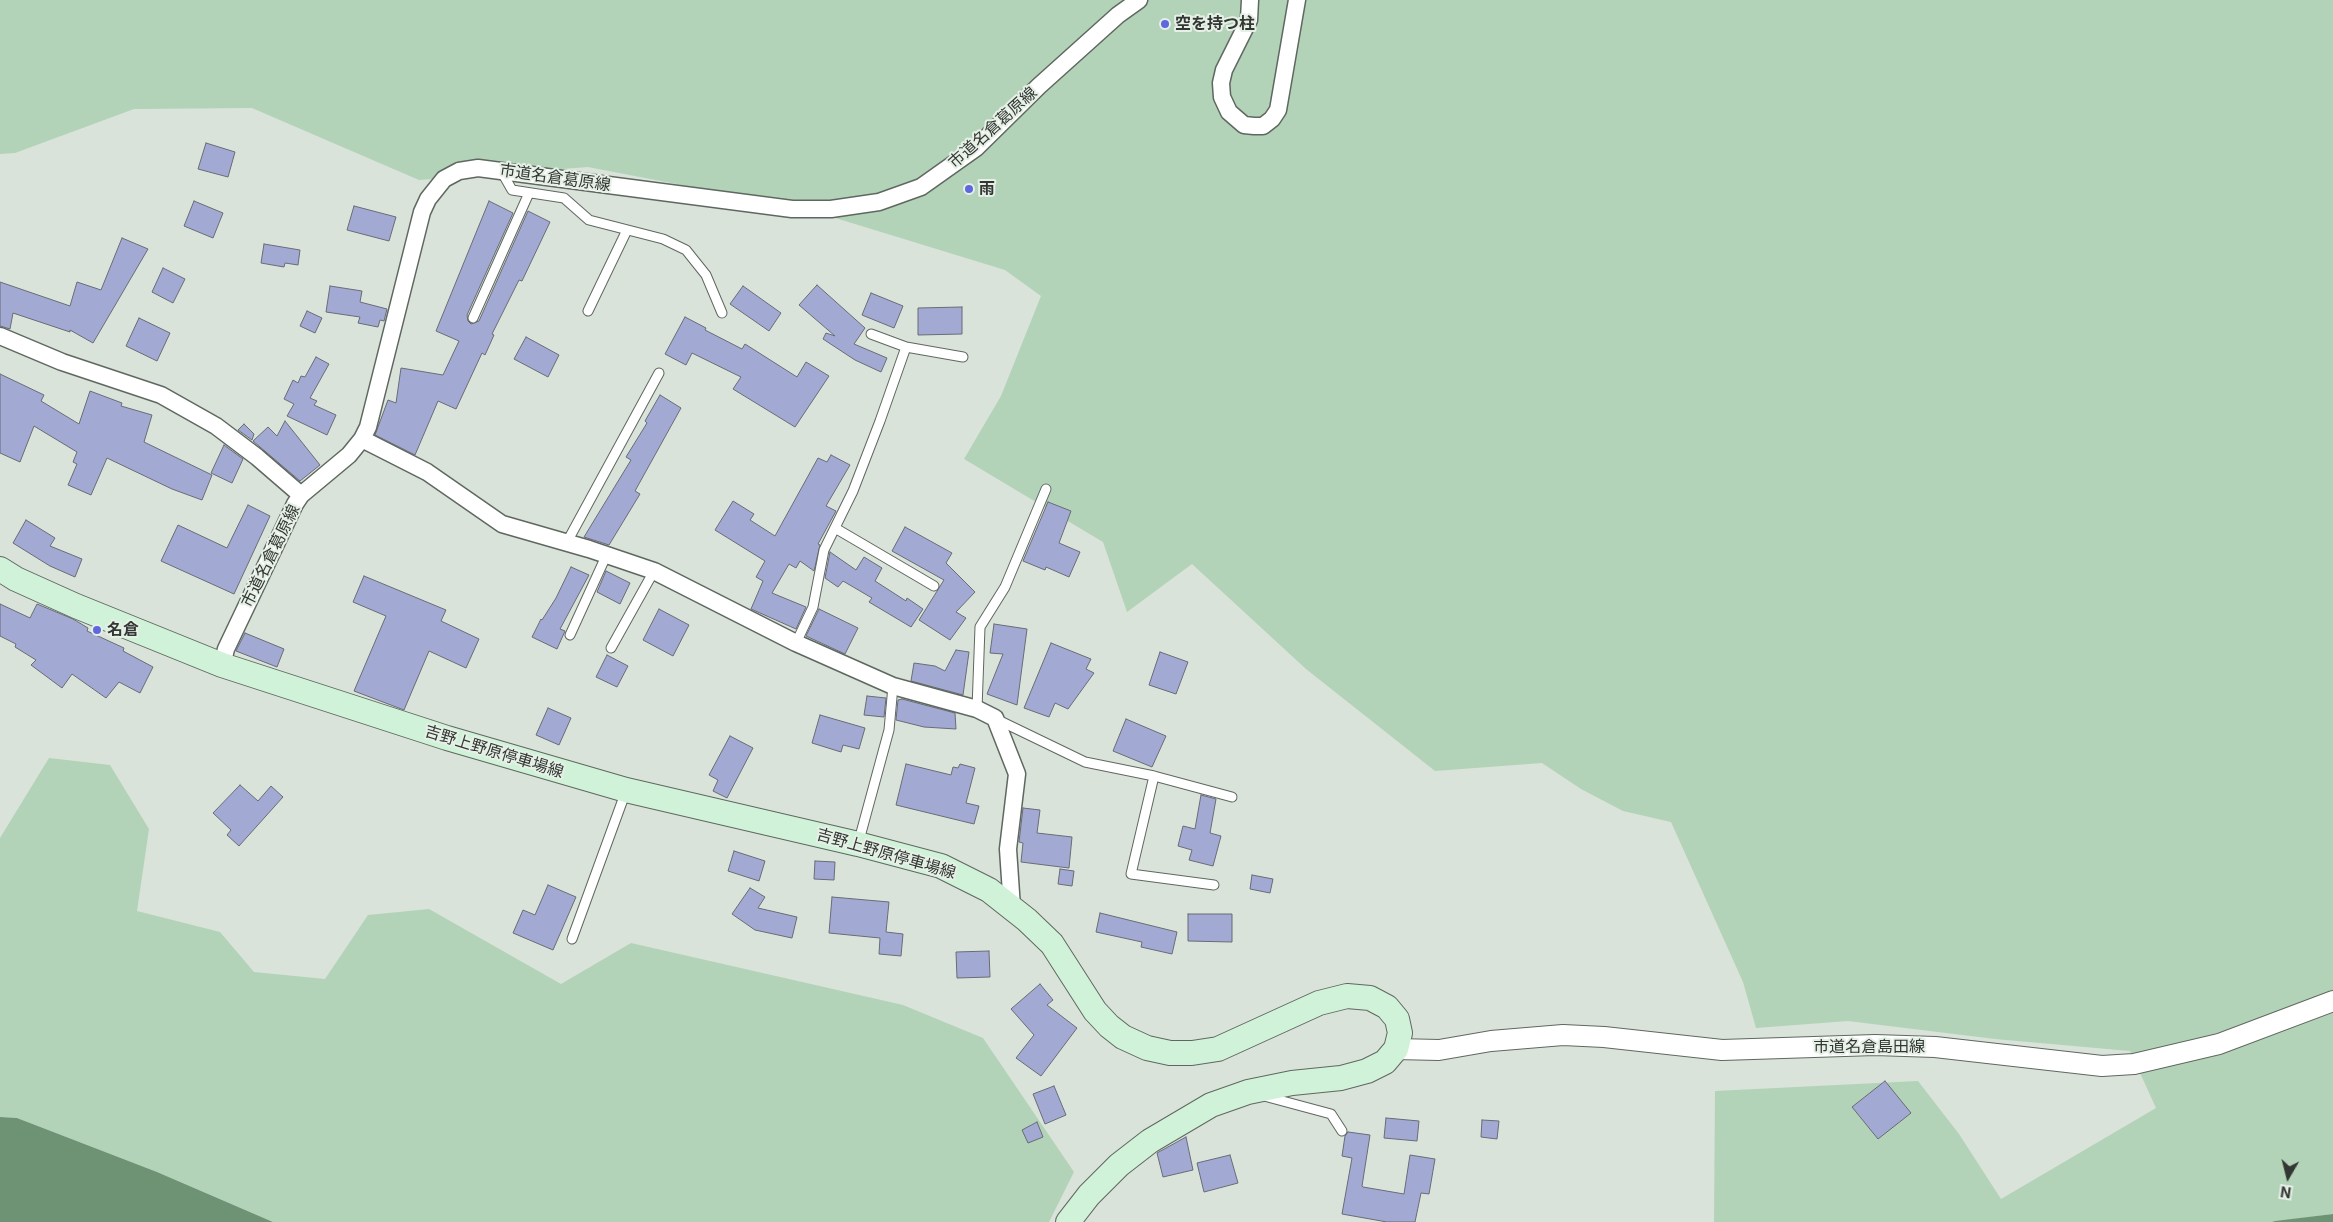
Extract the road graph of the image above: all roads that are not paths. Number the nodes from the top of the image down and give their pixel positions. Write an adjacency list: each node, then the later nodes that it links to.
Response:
1 (1139, 0): 4 (street, 市道名倉葛原線)
2 (1250, 0): 3 (street)
3 (1297, 0)
4 (500, 170): 5 (lane); 15 (street, 市道名倉葛原線)
5 (530, 193): 6 (lane); 9 (lane)
6 (627, 230): 7 (lane); 8 (lane)
7 (588, 311)
8 (722, 314)
9 (473, 318)
10 (872, 334): 12 (lane)
11 (0, 336): 17 (street)
12 (906, 347): 13 (lane); 18 (lane)
13 (963, 357)
14 (659, 373): 19 (lane)
15 (362, 440): 17 (street, 市道名倉葛原線); 19 (street)
16 (1046, 490): 29 (lane)
17 (301, 495): 27 (street, 市道名倉葛原線)
18 (835, 528): 23 (lane); 25 (lane)
19 (567, 542): 20 (street)
20 (607, 554): 22 (street); 24 (lane)
21 (0, 568): 27 (main road, 吉野上野原停車場線)
22 (654, 571): 25 (street); 26 (lane)
23 (934, 586)
24 (570, 635)
25 (796, 643): 28 (street)
26 (612, 648)
27 (222, 665): 32 (main road, 吉野上野原停車場線)
28 (893, 686): 29 (street); 34 (lane)
29 (977, 709): 30 (street)
30 (994, 718): 31 (lane); 36 (street)
31 (1154, 776): 33 (lane); 35 (lane)
32 (626, 790): 34 (main road, 吉野上野原停車場線); 37 (lane)
33 (1232, 797)
34 (858, 844): 36 (main road, 吉野上野原停車場線)
35 (1214, 886)
36 (1012, 908): 39 (main road, 吉野上野原停車場線)
37 (572, 939)
38 (2333, 1001): 39 (street, 市道名倉島田線)
39 (1396, 1049): 40 (main road)
40 (1248, 1092): 41 (lane); 42 (main road)
41 (1342, 1131)
42 (1068, 1222)

